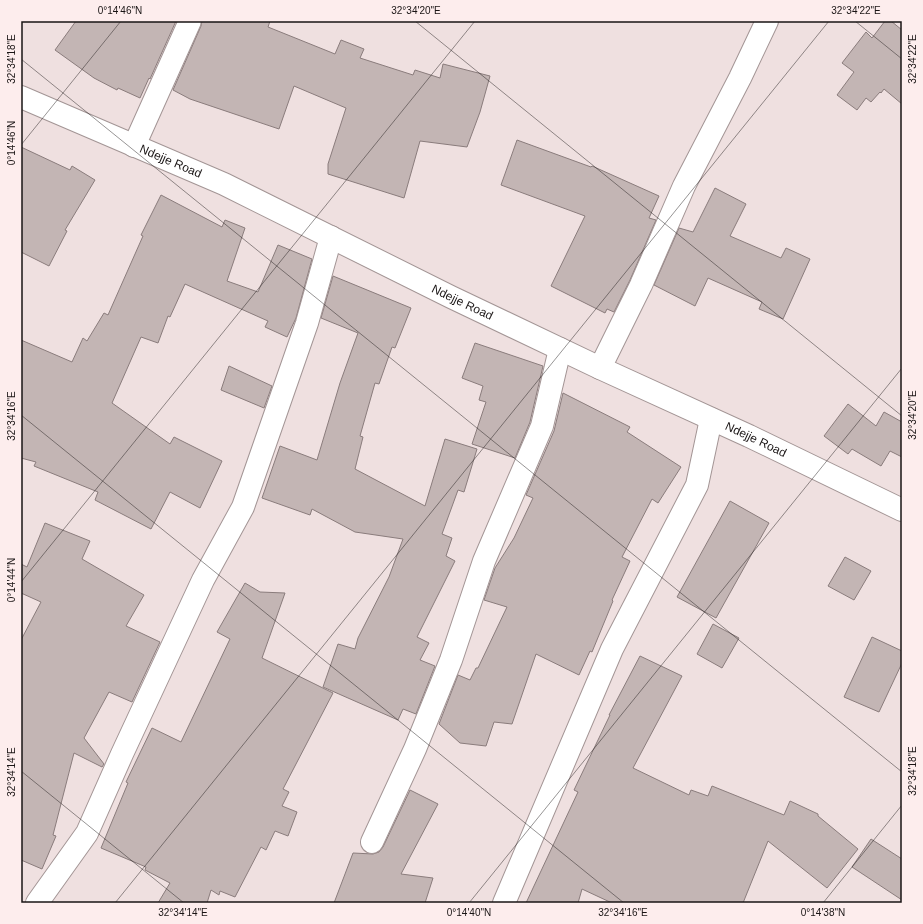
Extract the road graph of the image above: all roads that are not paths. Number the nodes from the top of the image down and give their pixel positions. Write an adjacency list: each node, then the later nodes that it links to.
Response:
1 (190, 21): 4 (street)
2 (767, 21): 7 (street)
3 (21, 97): 4 (street, Ndejje Road)
4 (134, 146): 5 (street, Ndejje Road)
5 (331, 237): 6 (street, Ndejje Road); 11 (street)
6 (560, 348): 7 (street, Ndejje Road); 10 (street)
7 (600, 368): 8 (street, Ndejje Road)
8 (712, 419): 9 (street, Ndejje Road); 12 (street)
9 (902, 510)
10 (372, 842)
11 (37, 903)
12 (504, 903)

